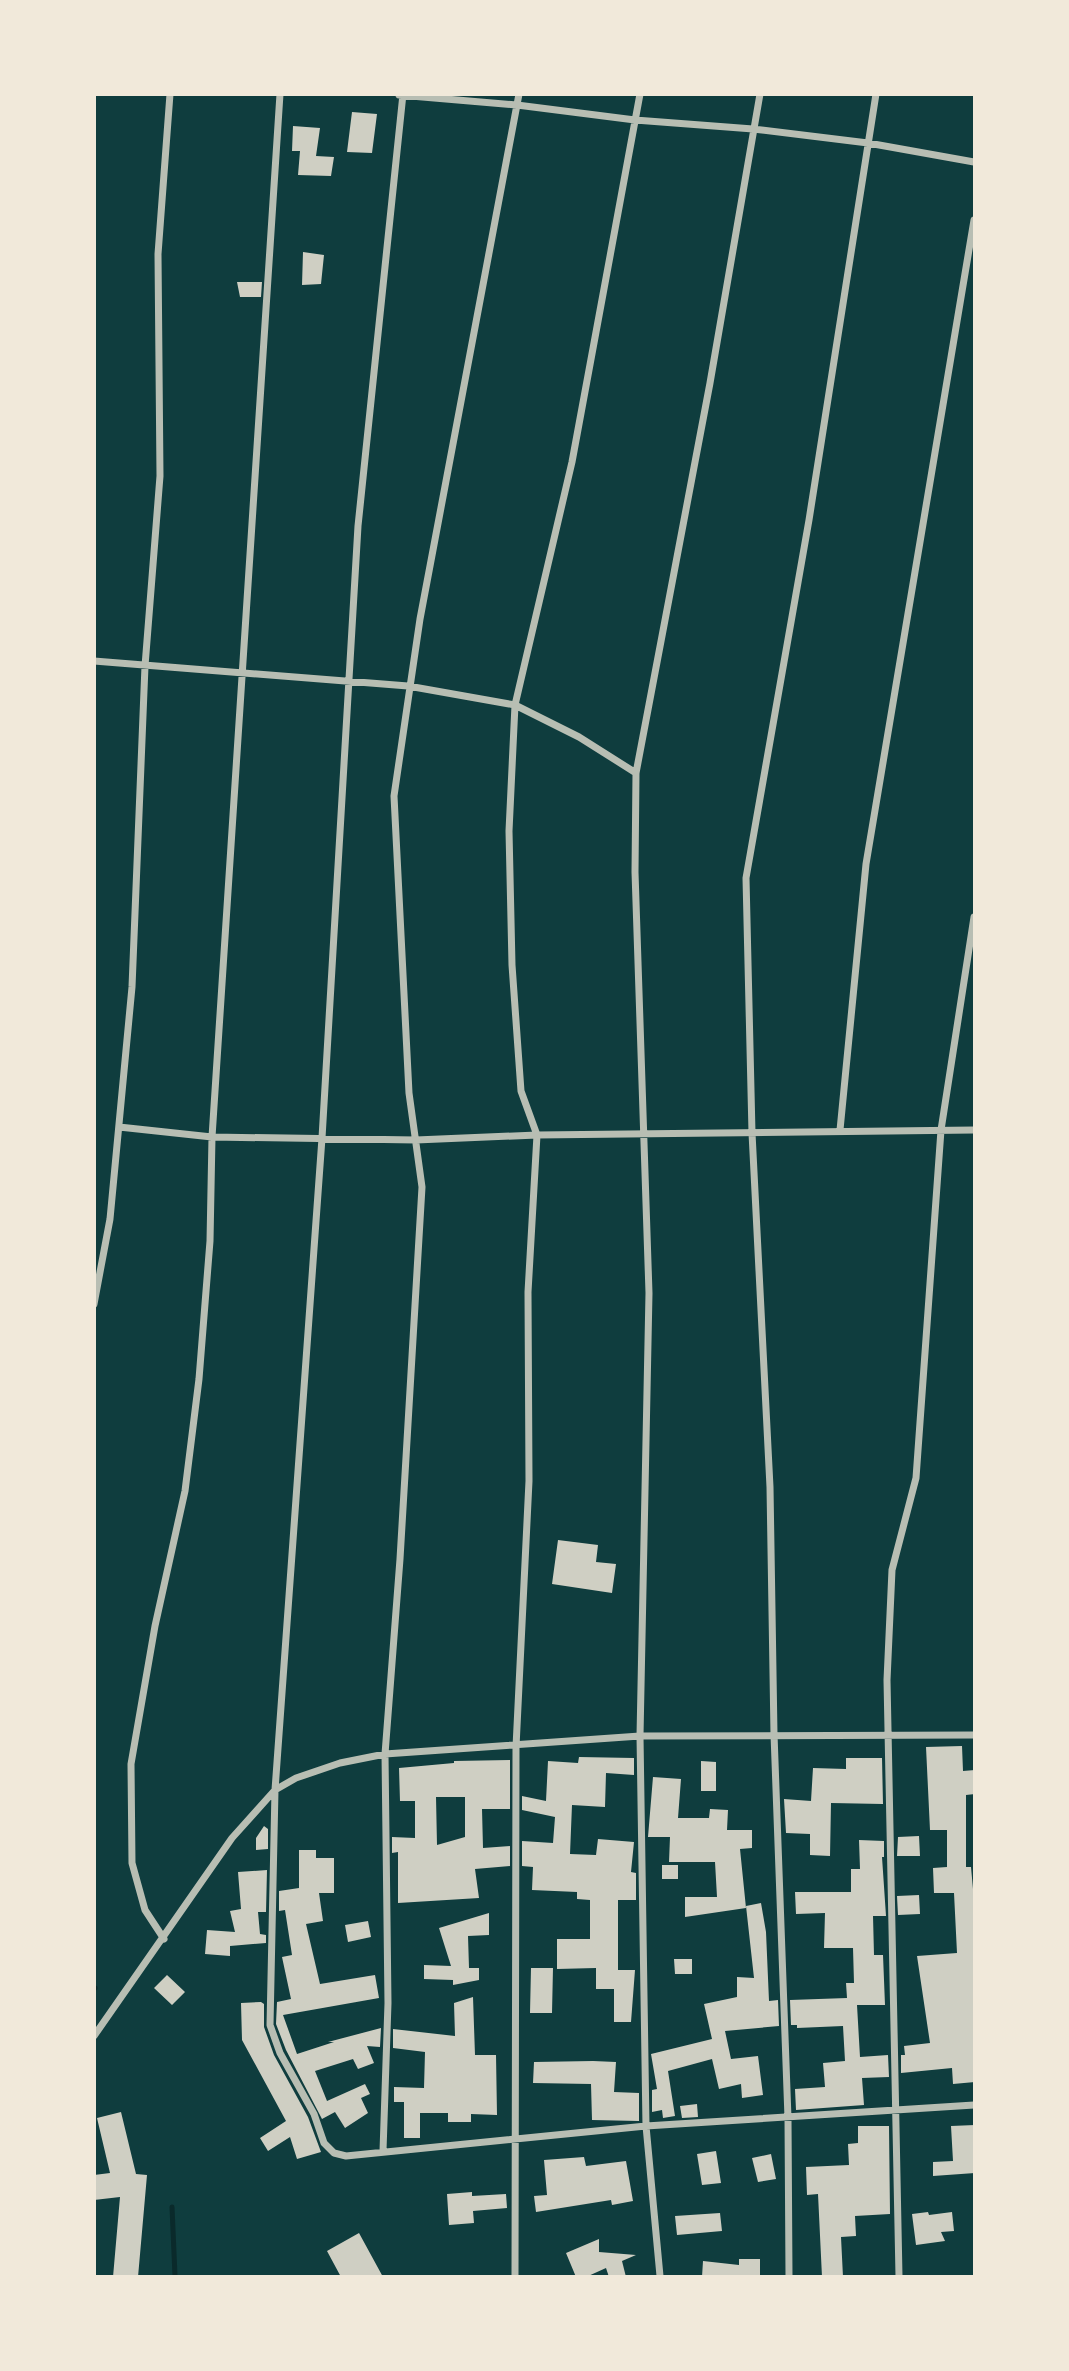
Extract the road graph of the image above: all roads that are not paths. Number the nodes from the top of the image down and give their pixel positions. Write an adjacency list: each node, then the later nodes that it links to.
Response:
1 (170, 94): 15 (street)
2 (280, 94): 16 (street)
3 (519, 94): 8 (street)
4 (640, 94): 9 (street)
5 (760, 94): 10 (street)
6 (876, 94): 11 (street)
7 (401, 95): 8 (street); 17 (street)
8 (517, 105): 9 (street); 18 (street)
9 (635, 120): 10 (street); 19 (street)
10 (753, 129): 11 (street); 20 (street)
11 (868, 143): 12 (street); 26 (street)
12 (975, 162)
13 (975, 220): 23 (street)
14 (94, 662): 15 (street)
15 (145, 666): 16 (street); 22 (street)
16 (243, 676): 17 (street); 29 (street)
17 (349, 683): 18 (street); 30 (street)
18 (408, 686): 19 (street); 31 (street)
19 (515, 705): 20 (street); 27 (street)
20 (636, 773): 28 (street)
21 (975, 917): 24 (street)
22 (119, 1127): 29 (street); 32 (street)
23 (840, 1130): 24 (street); 26 (street)
24 (941, 1130): 25 (street); 33 (street)
25 (975, 1130)
26 (751, 1133): 28 (street); 34 (street)
27 (537, 1135): 28 (street); 31 (street); 37 (street)
28 (643, 1135): 36 (street)
29 (212, 1137): 30 (street); 40 (street)
30 (322, 1138): 31 (street); 39 (street)
31 (416, 1140): 38 (street)
32 (94, 1304)
33 (889, 1733): 34 (street); 35 (street); 43 (street)
34 (774, 1734): 36 (street); 44 (street)
35 (975, 1735)
36 (640, 1736): 37 (street); 45 (street)
37 (516, 1747): 38 (street); 46 (street)
38 (385, 1754): 39 (street); 47 (street)
39 (275, 1790): 40 (street); 47 (street)
40 (164, 1939): 41 (street)
41 (94, 2036)
42 (975, 2105): 43 (street)
43 (894, 2109): 44 (street); 51 (street)
44 (788, 2118): 45 (street); 50 (street)
45 (646, 2126): 46 (street); 49 (street)
46 (514, 2140): 47 (street); 48 (street)
47 (383, 2151)
48 (515, 2277)
49 (660, 2277)
50 (789, 2277)
51 (900, 2277)

